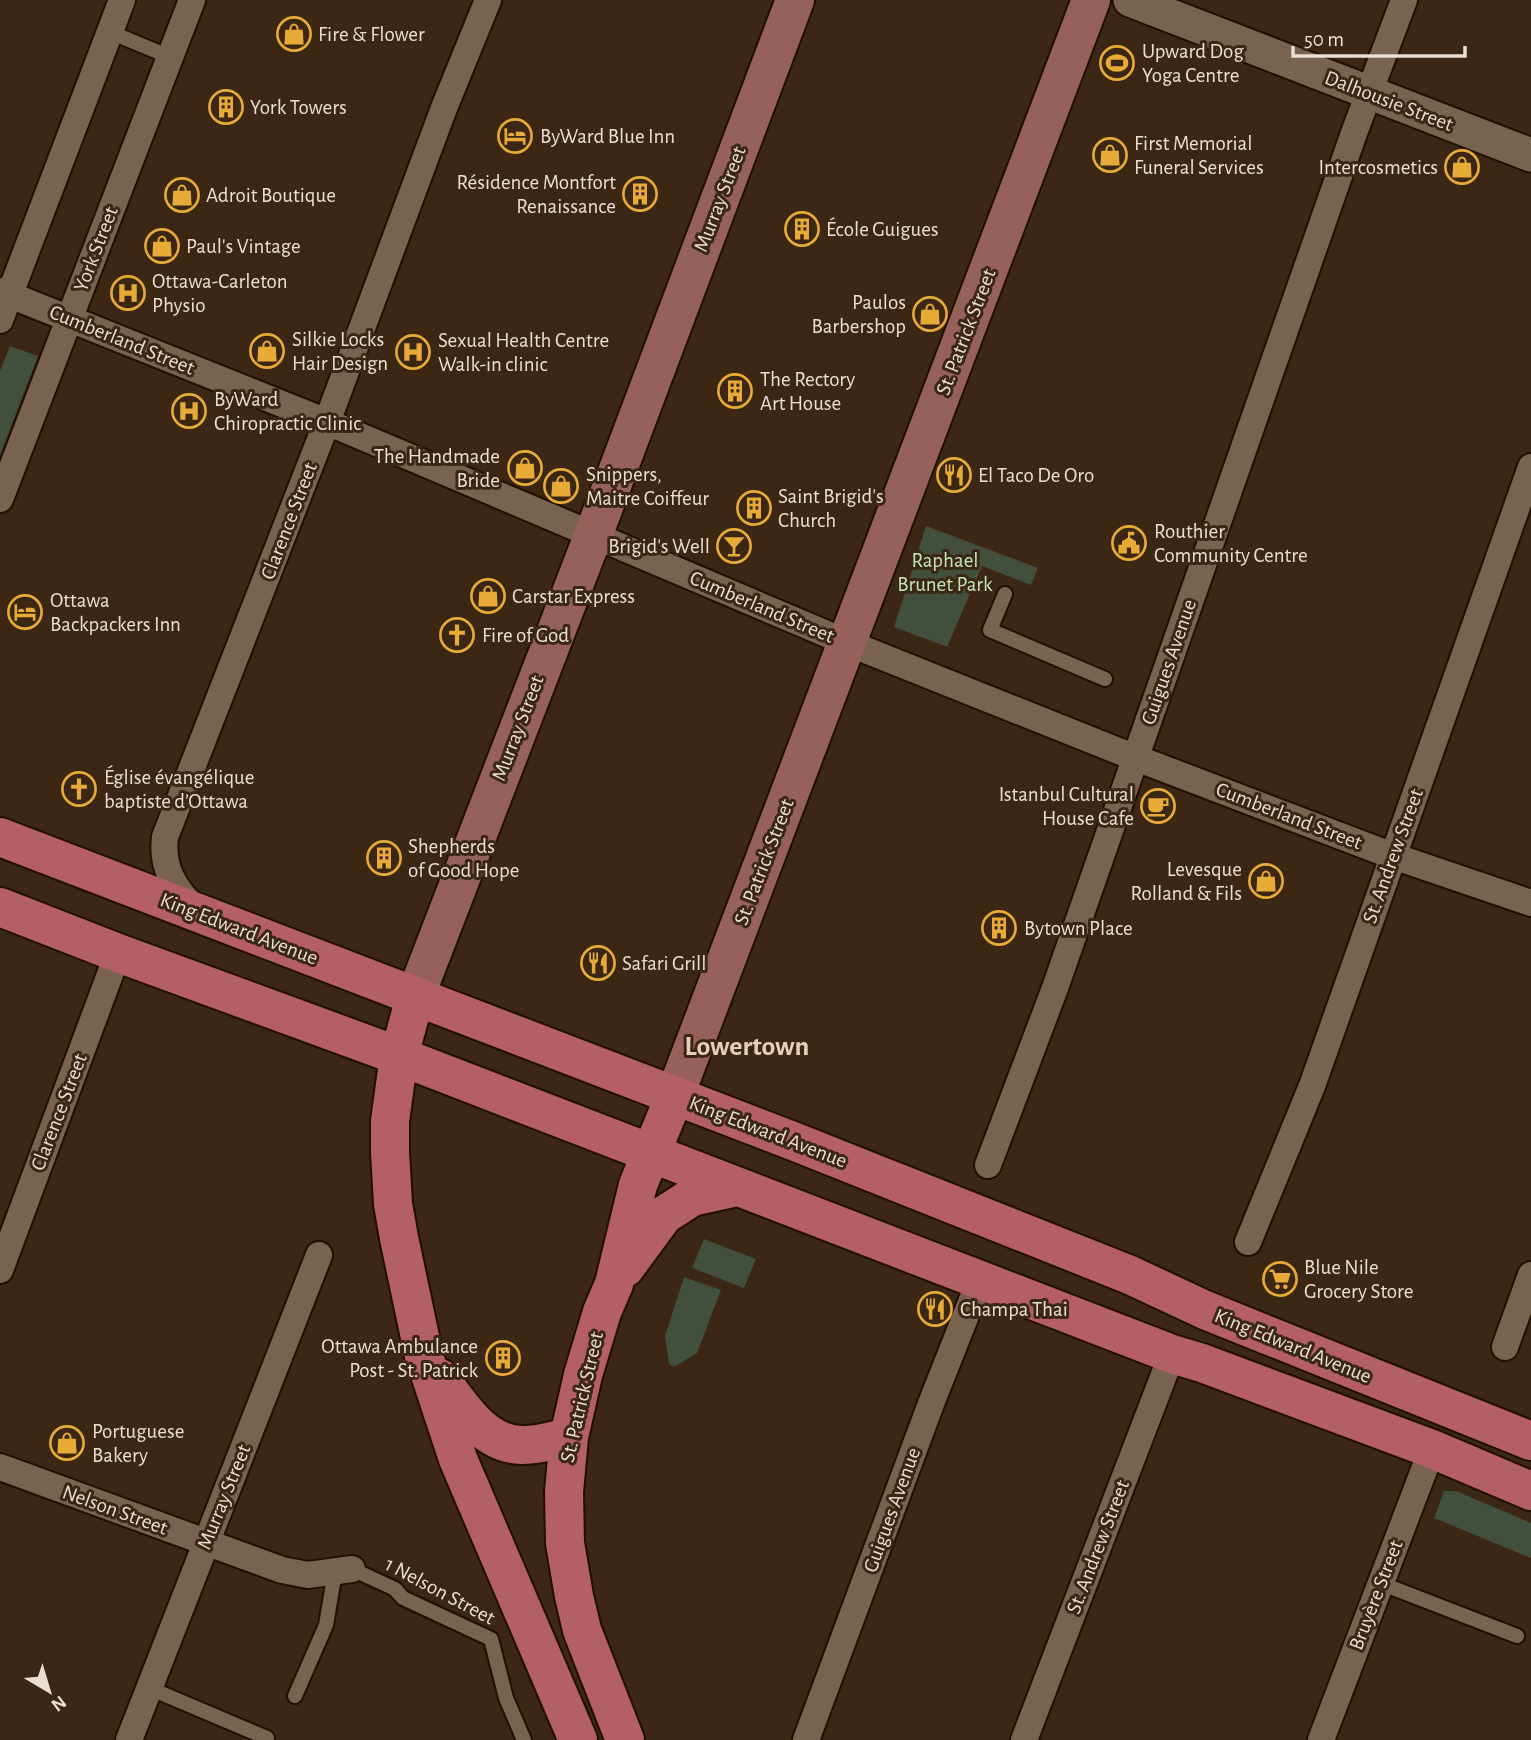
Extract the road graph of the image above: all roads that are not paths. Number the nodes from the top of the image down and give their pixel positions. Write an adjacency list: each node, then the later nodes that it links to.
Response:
1 (122, 0): 8 (street)
2 (192, 0): 9 (street, York Street)
3 (795, 0): 18 (main road, Murray Street)
4 (1091, 0): 20 (main road, St. Patrick Street)
5 (1130, 0): 10 (street, Dalhousie Street)
6 (1404, 0): 10 (street, Guigues Avenue)
7 (483, 13): 15 (street, Clarence Street)
8 (110, 32): 9 (lane); 12 (street)
9 (170, 57): 13 (street, York Street)
10 (1369, 94): 11 (street, Dalhousie Street); 22 (street, Guigues Avenue)
11 (1531, 155)
12 (5, 293): 13 (street, Cumberland Street); 14 (street)
13 (69, 318): 15 (street, Cumberland Street); 17 (street, York Street)
14 (0, 320)
15 (327, 422): 18 (street, Cumberland Street); 27 (street, Clarence Street)
16 (1531, 467): 24 (street, St. Andrew Street)
17 (0, 499)
18 (593, 536): 20 (street, Cumberland Street); 29 (main road, Murray Street)
19 (1004, 594): 21 (lane)
20 (848, 643): 22 (street, Cumberland Street); 31 (main road, St. Patrick Street)
21 (1105, 679)
22 (1136, 758): 24 (street, Cumberland Street); 33 (street, Guigues Avenue)
23 (0, 837): 27 (main road, King Edward Avenue)
24 (1393, 856): 25 (street, Cumberland Street); 35 (street, St. Andrew Street)
25 (1531, 904)
26 (0, 907): 28 (main road)
27 (203, 916): 29 (main road, King Edward Avenue)
28 (118, 953): 30 (main road); 37 (street, Clarence Street)
29 (415, 997): 30 (main road, Murray Street); 31 (main road, King Edward Avenue)
30 (399, 1056): 32 (main road); 44 (main road, Murray Street)
31 (675, 1095): 32 (main road, St. Patrick Street); 38 (main road, King Edward Avenue)
32 (650, 1154): 34 (main road); 41 (main road, St. Patrick Street)
33 (988, 1165)
34 (737, 1187): 40 (main road); 41 (main road)
35 (1248, 1242)
36 (319, 1255): 50 (street, Murray Street)
37 (0, 1269)
38 (1130, 1275): 43 (main road); 46 (main road, King Edward Avenue)
39 (1531, 1275): 42 (street)
40 (980, 1280): 43 (main road); 61 (street, Guigues Avenue)
41 (614, 1284): 45 (main road, St. Patrick Street)
42 (1505, 1347)
43 (1172, 1354): 47 (main road); 62 (street, St. Andrew Street)
44 (424, 1356): 45 (main road); 59 (main road)
45 (569, 1437): 60 (main road, St. Patrick Street)
46 (1531, 1441)
47 (1432, 1450): 49 (main road); 52 (street, Bruyère Street)
48 (0, 1467): 50 (street, Nelson Street)
49 (1531, 1491)
50 (205, 1543): 51 (street, Nelson Street); 54 (street, Murray Street)
51 (343, 1571): 55 (lane); 58 (lane, 1 Nelson Street)
52 (1380, 1583): 53 (lane); 63 (street, Bruyère Street)
53 (1517, 1636)
54 (149, 1688): 56 (lane); 57 (street, Murray Street)
55 (295, 1696)
56 (267, 1738)
57 (129, 1740)
58 (524, 1740)
59 (578, 1740)
60 (625, 1740)
61 (806, 1740)
62 (1024, 1740)
63 (1321, 1740)

